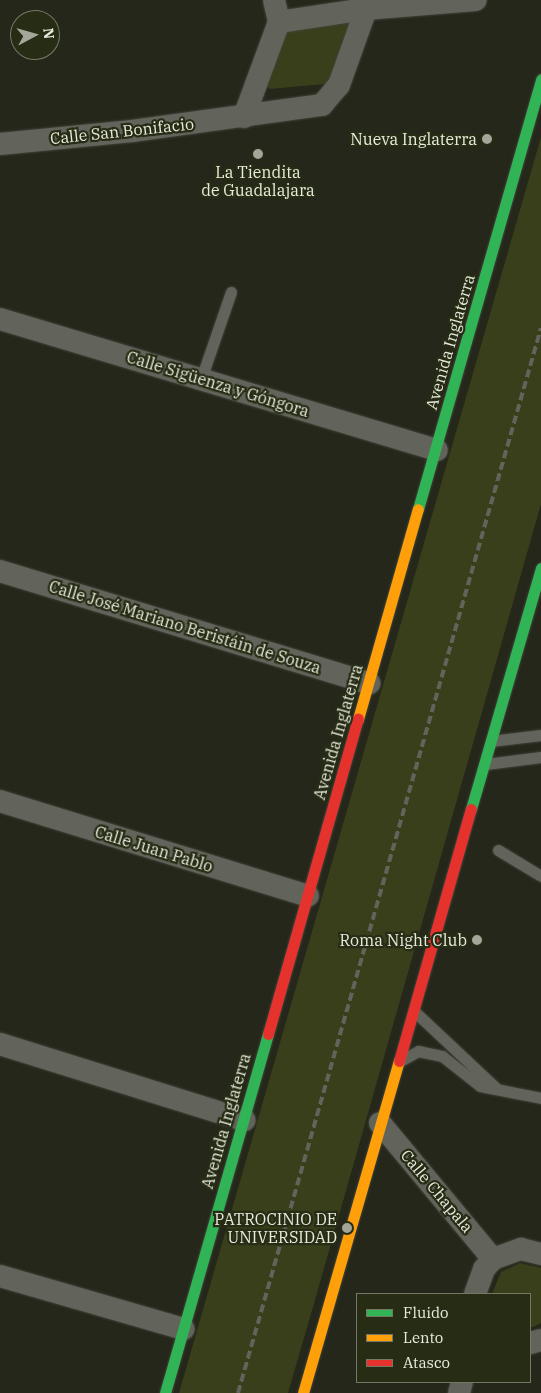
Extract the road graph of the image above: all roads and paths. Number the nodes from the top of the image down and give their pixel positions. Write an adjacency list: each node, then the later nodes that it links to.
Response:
1 (274, 0): 5 (street)
2 (476, 0): 4 (street)
3 (321, 7): 4 (street); 5 (street)
4 (366, 9): 8 (street, Calle San Bonifacio)
5 (280, 22): 8 (street)
6 (541, 79): 7 (street, Avenida Inglaterra)
7 (539, 89): 13 (street, Avenida Inglaterra)
8 (244, 117): 9 (street, Calle San Bonifacio)
9 (0, 144)
10 (231, 292): 12 (lane)
11 (0, 318): 12 (street, Calle Sigüenza y Góngora)
12 (200, 379): 13 (street, Calle Sigüenza y Góngora)
13 (437, 450): 16 (street, Avenida Inglaterra)
14 (541, 568): 18 (street)
15 (0, 571): 16 (street, Calle José Mariano Beristáin de Souza)
16 (369, 683): 24 (street, Avenida Inglaterra)
17 (541, 735): 18 (lane)
18 (488, 741): 20 (street)
19 (541, 757): 20 (lane)
20 (481, 765): 25 (street)
21 (0, 801): 24 (street, Calle Juan Pablo)
22 (498, 850): 23 (lane)
23 (541, 876)
24 (308, 896): 30 (street, Avenida Inglaterra)
25 (413, 1009): 27 (street); 28 (lane)
26 (0, 1044): 30 (street)
27 (397, 1064): 28 (lane); 31 (street)
28 (503, 1093): 29 (lane)
29 (540, 1096)
30 (244, 1120): 36 (street, Avenida Inglaterra)
31 (380, 1123): 33 (street, Calle Chapala); 38 (street)
32 (541, 1254): 33 (street)
33 (493, 1259): 35 (street)
34 (0, 1276): 36 (street)
35 (475, 1293)
36 (184, 1329): 37 (street, Avenida Inglaterra)
37 (165, 1393)
38 (302, 1393)

